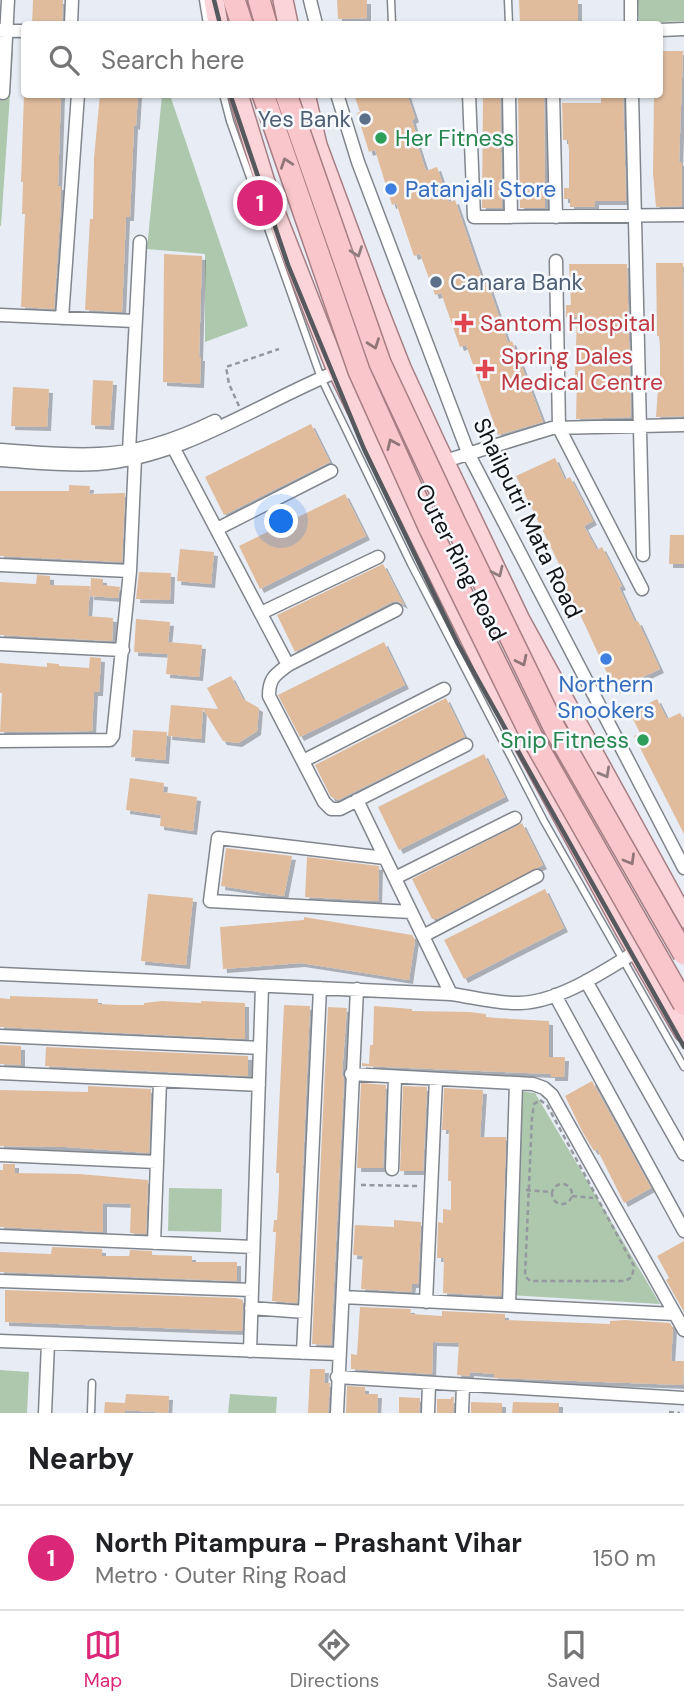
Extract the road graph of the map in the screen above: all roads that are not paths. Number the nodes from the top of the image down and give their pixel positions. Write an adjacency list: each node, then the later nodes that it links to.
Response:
1 (8, 0): 23 (street)
2 (72, 0): 12 (street)
3 (202, 0): 13 (lane)
4 (214, 0): 14 (main road)
5 (234, 0): 15 (highway)
6 (260, 0): 16 (highway)
7 (283, 0): 17 (main road)
8 (310, 0): 18 (street)
9 (391, 0): 19 (lane)
10 (508, 0): 20 (lane)
11 (631, 0): 21 (street)
12 (71, 21)
13 (206, 21)
14 (218, 21)
15 (241, 21)
16 (265, 21)
17 (288, 21)
18 (315, 21)
19 (392, 21)
20 (509, 21)
21 (631, 21)
22 (684, 29): 24 (street)
23 (3, 30): 25 (street); 26 (street)
24 (663, 30)
25 (21, 31)
26 (3, 93)
27 (78, 98): 47 (street)
28 (224, 98): 49 (lane)
29 (239, 98): 43 (main road, Outer Ring Road)
30 (264, 98): 96 (highway, Outer Ring Road, one-way to 30, bridge)
31 (287, 98): 87 (highway, Outer Ring Road, one-way to 87, bridge)
32 (306, 98): 42 (main road, Outer Ring Road)
33 (338, 98): 56 (street, Shailputri Mata Road)
34 (469, 98): 41 (street)
35 (509, 98): 41 (street)
36 (554, 98): 39 (street)
37 (632, 98): 40 (street)
38 (684, 215): 40 (street)
39 (556, 216): 40 (street); 41 (street)
40 (635, 216): 51 (street)
41 (511, 217)
42 (345, 221): 43 (main road); 58 (main road, Outer Ring Road, one-way to 58)
43 (286, 239): 49 (main road, Outer Ring Road)
44 (140, 242): 48 (street)
45 (556, 261): 52 (street)
46 (0, 315): 47 (street)
47 (62, 318): 48 (street)
48 (135, 321): 55 (street)
49 (328, 371): 53 (street); 55 (street); 62 (main road, Outer Ring Road); 88 (lane)
50 (684, 425): 51 (street)
51 (639, 426): 52 (street); 63 (street)
52 (559, 428): 56 (street); 67 (street)
53 (173, 447): 55 (street); 60 (street)
54 (0, 450): 55 (street)
55 (132, 454): 57 (street); 66 (street)
56 (470, 455): 58 (street); 80 (street, Shailputri Mata Road)
57 (0, 460)
58 (445, 461): 61 (main road, Outer Ring Road)
59 (331, 471): 60 (street)
60 (217, 529): 69 (street)
61 (477, 530): 62 (main road); 81 (main road, Outer Ring Road, one-way to 81)
62 (428, 552): 88 (main road, Outer Ring Road)
63 (643, 555)
64 (378, 557): 69 (street)
65 (0, 565): 66 (street)
66 (130, 571): 71 (street)
67 (642, 589)
68 (396, 610): 72 (street)
69 (261, 613): 72 (street)
70 (0, 644): 71 (street)
71 (123, 650): 74 (street)
72 (289, 665): 76 (street)
73 (444, 689): 76 (street)
74 (0, 741)
75 (466, 745): 77 (street)
76 (303, 761): 77 (street)
77 (357, 800): 79 (street)
78 (515, 818): 83 (street)
79 (386, 858): 83 (street); 84 (street)
80 (682, 860): 81 (street)
81 (657, 868): 85 (main road, Outer Ring Road)
82 (537, 876): 86 (street)
83 (395, 878): 84 (street)
84 (411, 912): 86 (street)
85 (684, 918)
86 (423, 936): 94 (street)
87 (684, 954)
88 (630, 955): 90 (street); 97 (main road, Outer Ring Road); 100 (lane)
89 (0, 974): 91 (street)
90 (586, 981): 95 (street); 108 (street)
91 (262, 986): 92 (street); 99 (street)
92 (320, 988): 93 (street); 122 (street)
93 (357, 989): 94 (street); 102 (street)
94 (450, 993): 95 (street)
95 (555, 995): 112 (street)
96 (684, 1004)
97 (684, 1032)
98 (0, 1037): 99 (street)
99 (260, 1048): 107 (street)
100 (684, 1067)
101 (0, 1073): 105 (street)
102 (351, 1074): 103 (street); 118 (street)
103 (394, 1077): 104 (street); 111 (street)
104 (436, 1079): 106 (street); 119 (street)
105 (160, 1081): 107 (street); 110 (street)
106 (516, 1084): 120 (street); 123 (street)
107 (259, 1085): 115 (street)
108 (684, 1154)
109 (0, 1155): 110 (street)
110 (156, 1162): 114 (street)
111 (392, 1169)
112 (684, 1231)
113 (0, 1236): 114 (street)
114 (154, 1243): 115 (street)
115 (253, 1247): 117 (street)
116 (0, 1282): 117 (street)
117 (252, 1290): 121 (street)
118 (343, 1297): 119 (street); 129 (street)
119 (426, 1302): 120 (street)
120 (509, 1306): 123 (street)
121 (251, 1308): 122 (street); 127 (street)
122 (306, 1312): 128 (street)
123 (674, 1314): 124 (street)
124 (684, 1330)
125 (0, 1341): 126 (street)
126 (48, 1343): 127 (street); 135 (street)
127 (250, 1351): 128 (street)
128 (303, 1353): 129 (street)
129 (338, 1354): 130 (street)
130 (337, 1377): 132 (street); 137 (street)
131 (92, 1382): 136 (lane)
132 (429, 1383): 133 (street); 138 (street)
133 (463, 1385): 134 (street); 139 (street)
134 (684, 1398)
135 (45, 1413)
136 (91, 1413)
137 (337, 1413)
138 (428, 1413)
139 (462, 1413)

